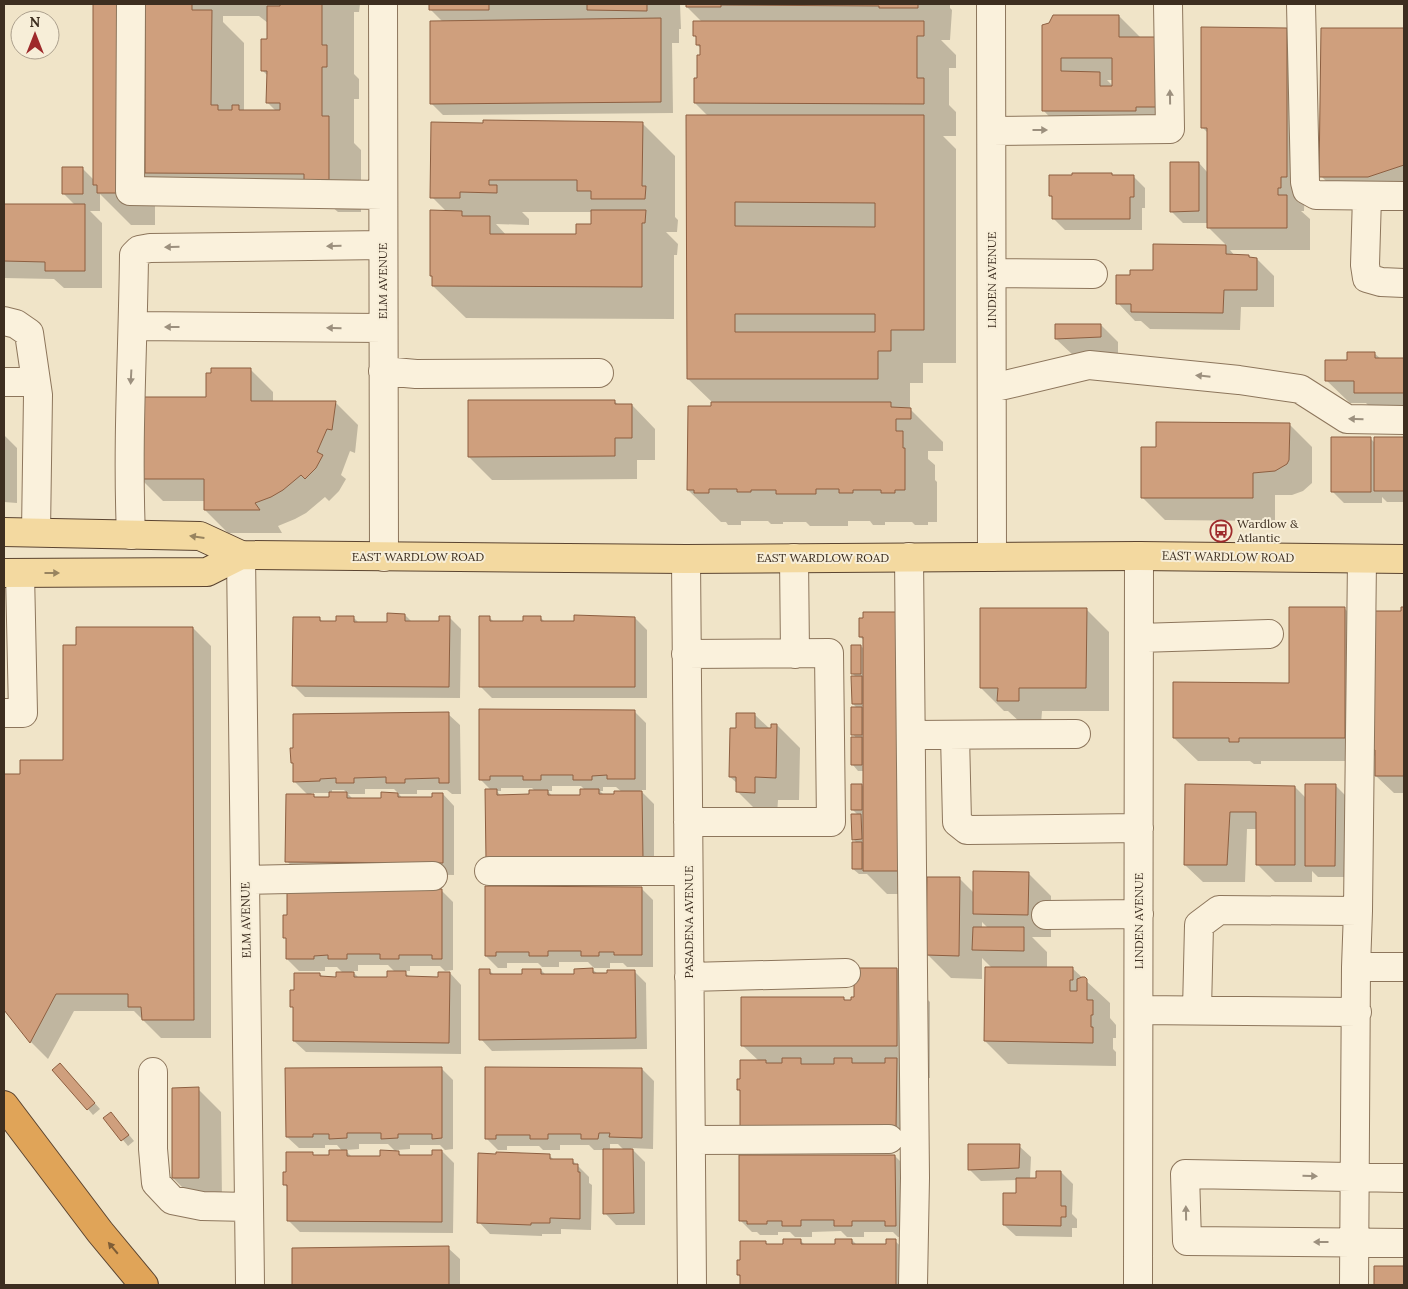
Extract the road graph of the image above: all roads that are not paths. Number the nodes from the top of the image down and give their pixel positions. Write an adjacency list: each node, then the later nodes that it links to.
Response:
1 (132, 4): 7 (street)
2 (382, 4): 7 (street, ELM AVENUE)
3 (991, 4): 6 (street, LINDEN AVENUE)
4 (1168, 4): 6 (street, one-way to 4)
5 (1301, 4): 8 (street)
6 (992, 131): 11 (street, LINDEN AVENUE)
7 (383, 195): 10 (street, ELM AVENUE)
8 (1367, 196): 9 (street); 13 (street)
9 (1404, 196)
10 (383, 245): 15 (street, one-way to 15); 16 (street, ELM AVENUE)
11 (992, 273): 12 (street); 21 (street, LINDEN AVENUE)
12 (1094, 274)
13 (1404, 283)
14 (4, 321): 20 (street)
15 (133, 326): 16 (street, one-way to 15); 25 (street, one-way to 25)
16 (383, 328): 17 (street, ELM AVENUE)
17 (383, 371): 18 (street); 28 (street, ELM AVENUE)
18 (599, 373)
19 (4, 382): 20 (street)
20 (36, 382): 24 (street)
21 (992, 388): 22 (street, one-way to 21); 30 (street, LINDEN AVENUE)
22 (1404, 420)
23 (4, 532): 24 (main road, EAST WARDLOW ROAD)
24 (36, 532): 25 (main road, EAST WARDLOW ROAD)
25 (131, 535): 26 (main road, EAST WARDLOW ROAD, one-way to 25)
26 (242, 555): 28 (main road, EAST WARDLOW ROAD); 35 (main road, EAST WARDLOW ROAD, one-way to 26); 49 (street, ELM AVENUE)
27 (1139, 556): 30 (main road, EAST WARDLOW ROAD); 33 (main road, EAST WARDLOW ROAD); 37 (street, LINDEN AVENUE)
28 (384, 557): 32 (main road, EAST WARDLOW ROAD)
29 (909, 557): 30 (main road, EAST WARDLOW ROAD); 31 (main road, EAST WARDLOW ROAD); 42 (street)
30 (992, 557)
31 (794, 558): 32 (main road, EAST WARDLOW ROAD); 39 (street)
32 (686, 559): 38 (street, PASADENA AVENUE)
33 (1362, 559): 34 (main road, EAST WARDLOW ROAD); 50 (street)
34 (1404, 559)
35 (12, 573): 40 (street)
36 (1269, 634): 37 (street)
37 (1139, 638): 45 (street, LINDEN AVENUE)
38 (686, 654): 39 (street); 44 (street, PASADENA AVENUE)
39 (795, 654): 44 (street)
40 (4, 713)
41 (1076, 734): 43 (street)
42 (911, 735): 43 (street); 72 (street)
43 (955, 735): 45 (street)
44 (688, 822): 47 (street, PASADENA AVENUE)
45 (1139, 828): 51 (street, LINDEN AVENUE)
46 (489, 871): 47 (street)
47 (688, 871): 56 (street, PASADENA AVENUE)
48 (433, 876): 49 (street)
49 (245, 880): 66 (street, ELM AVENUE)
50 (1358, 911): 53 (street); 58 (street)
51 (1139, 914): 52 (street); 57 (street, LINDEN AVENUE)
52 (1046, 915)
53 (1356, 967): 54 (street); 59 (street)
54 (1404, 967)
55 (846, 973): 56 (street)
56 (689, 977): 63 (street, PASADENA AVENUE)
57 (1139, 1010): 58 (street); 73 (street, LINDEN AVENUE)
58 (1197, 1010): 59 (street)
59 (1357, 1012): 64 (street)
60 (153, 1072): 66 (street)
61 (4, 1105): 69 (highway, one-way to 61)
62 (889, 1139): 63 (street)
63 (691, 1140): 71 (street, PASADENA AVENUE)
64 (1355, 1177): 65 (street); 67 (street); 67 (street, one-way to 64)
65 (1404, 1178)
66 (249, 1207): 70 (street, ELM AVENUE)
67 (1354, 1242): 68 (street); 74 (street)
68 (1404, 1242)
69 (144, 1285)
70 (250, 1285)
71 (692, 1285)
72 (913, 1285)
73 (1138, 1285)
74 (1354, 1285)

